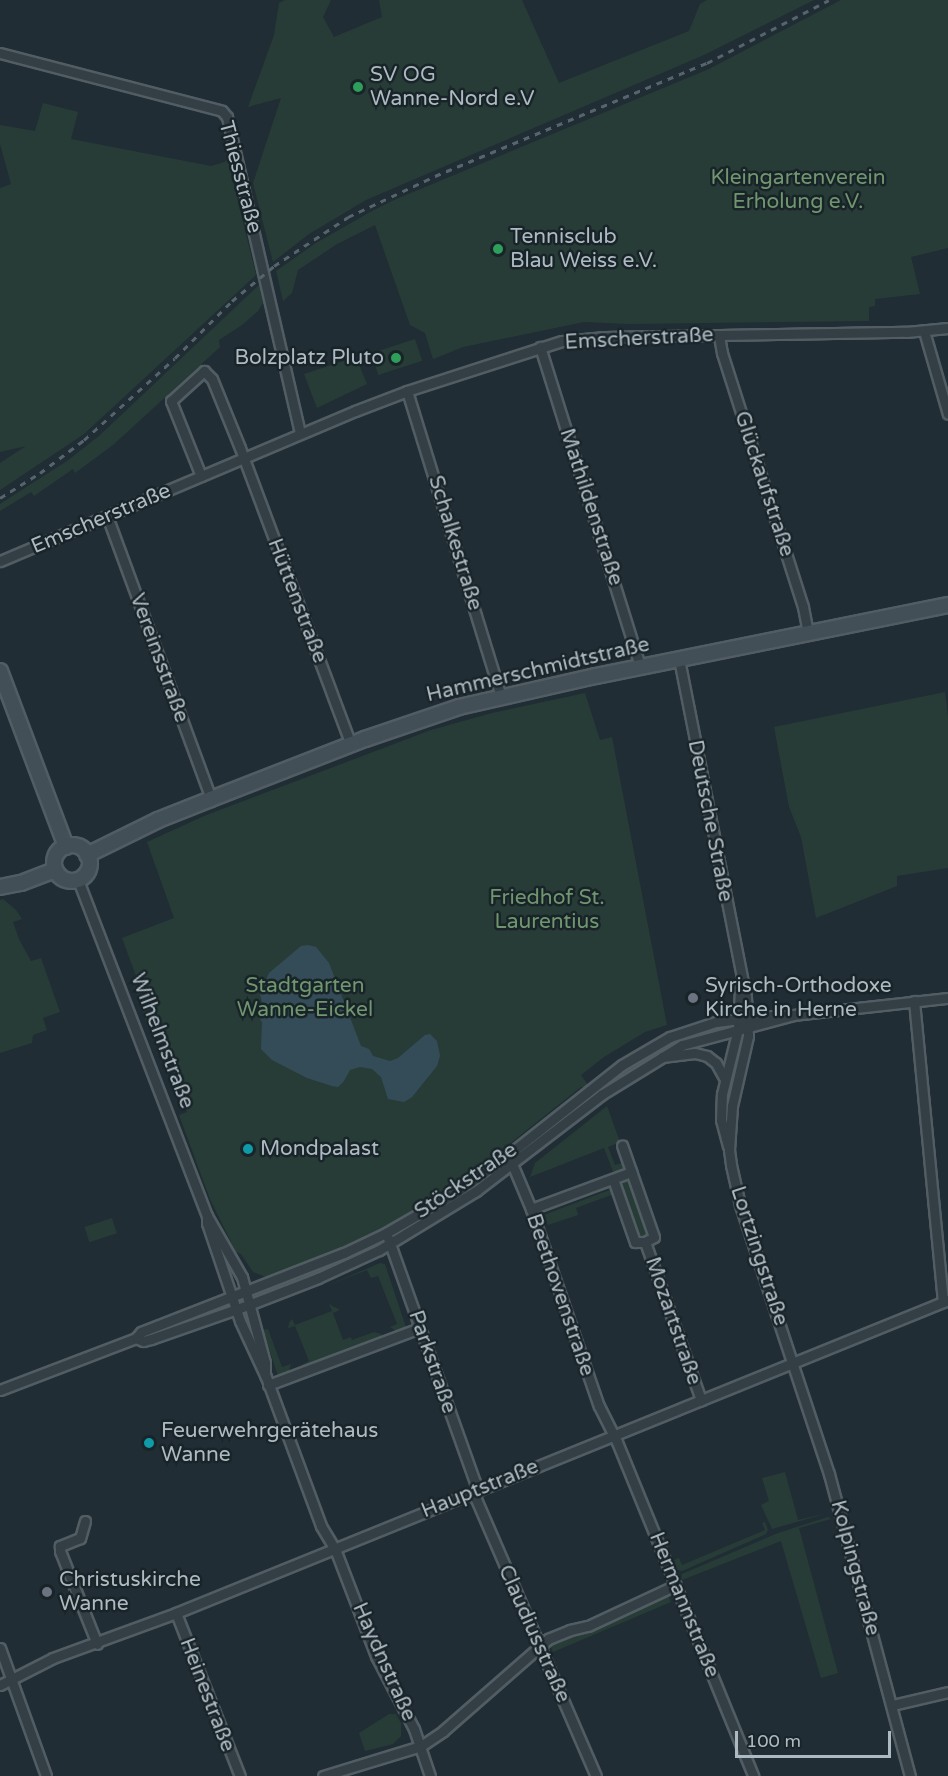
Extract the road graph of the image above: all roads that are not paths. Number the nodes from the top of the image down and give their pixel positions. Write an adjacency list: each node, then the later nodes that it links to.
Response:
1 (0, 53): 8 (street, Thiesstraße)
2 (948, 328): 3 (street, Emscherstraße)
3 (924, 331): 4 (street, Emscherstraße); 7 (street)
4 (719, 336): 5 (street, Emscherstraße); 14 (street, Glückaufstraße)
5 (540, 347): 6 (street, Emscherstraße); 16 (street, Mathildenstraße)
6 (407, 391): 8 (street, Emscherstraße); 18 (street, Schalkestraße)
7 (948, 414)
8 (300, 433): 9 (street, Emscherstraße)
9 (243, 458): 10 (street, Emscherstraße); 10 (street); 19 (street, Hüttenstraße)
10 (201, 476): 11 (street, Emscherstraße)
11 (107, 516): 12 (street, Emscherstraße); 20 (street, Vereinsstraße)
12 (0, 561)
13 (948, 605): 14 (main road, Hammerschmidtstraße)
14 (808, 632): 15 (main road, Hammerschmidtstraße)
15 (679, 659): 16 (main road, Hammerschmidtstraße); 26 (street, Deutsche Straße)
16 (640, 667): 18 (main road, Hammerschmidtstraße)
17 (0, 671): 21 (main road)
18 (501, 696): 19 (main road, Hammerschmidtstraße)
19 (351, 745): 20 (main road, Hammerschmidtstraße)
20 (211, 799): 22 (main road, Hammerschmidtstraße)
21 (66, 847): 22 (main road); 23 (main road)
22 (87, 855): 24 (main road)
23 (55, 870): 24 (main road); 25 (main road)
24 (78, 880): 39 (street, Wilhelmstraße)
25 (0, 887)
26 (741, 984): 29 (street, Lortzingstraße)
27 (948, 998): 28 (street, Stöckstraße)
28 (914, 1001): 29 (street, Stöckstraße); 45 (street)
29 (743, 1023): 30 (street, Stöckstraße); 31 (street, Lortzingstraße); 33 (street, Lortzingstraße); 34 (street, Stöckstraße)
30 (660, 1057): 31 (street, Stöckstraße); 35 (street, Stöckstraße)
31 (725, 1079): 33 (street, Lortzingstraße)
32 (622, 1145): 36 (street)
33 (729, 1150): 50 (street, Lortzingstraße)
34 (508, 1155): 35 (street, Beethovenstraße); 40 (street, Stöckstraße)
35 (513, 1165): 38 (street, Beethovenstraße); 42 (street, Stöckstraße)
36 (631, 1172): 37 (street); 41 (street, Mozartstraße)
37 (613, 1179): 38 (street); 41 (street, Mozartstraße)
38 (531, 1209): 54 (street, Beethovenstraße)
39 (207, 1216): 43 (street, Wilhelmstraße); 44 (street, Wilhelmstraße)
40 (386, 1233): 42 (street, Parkstraße); 43 (street, Stöckstraße)
41 (645, 1242): 53 (street, Mozartstraße)
42 (391, 1243): 46 (street, Stöckstraße); 48 (street, Parkstraße)
43 (247, 1292): 44 (street, Stöckstraße); 46 (street, Wilhelmstraße)
44 (233, 1297): 47 (street, Wilhelmstraße); 49 (street, Stöckstraße)
45 (946, 1301): 50 (street, Hauptstraße)
46 (251, 1304): 47 (street, Stöckstraße); 51 (street, Wilhelmstraße)
47 (237, 1309): 49 (street, Stöckstraße); 51 (street, Wilhelmstraße)
48 (420, 1328): 51 (street); 55 (street, Parkstraße)
49 (136, 1338): 52 (street, Stöckstraße)
50 (794, 1362): 53 (street, Hauptstraße); 66 (street, Kolpingstraße)
51 (267, 1381): 57 (street, Wilhelmstraße)
52 (0, 1390)
53 (701, 1400): 54 (street, Hauptstraße)
54 (613, 1435): 55 (street, Hauptstraße); 58 (street, Hermannstraße)
55 (476, 1491): 57 (street, Hauptstraße); 61 (street, Claudiusstraße)
56 (85, 1521): 60 (street)
57 (335, 1550): 59 (street, Hauptstraße); 67 (street, Haydnstraße)
58 (675, 1585): 61 (street); 73 (street, Hermannstraße)
59 (176, 1613): 60 (street, Hauptstraße); 69 (street, Heinestraße)
60 (97, 1644): 63 (street, Hauptstraße)
61 (540, 1647): 67 (street); 72 (street, Claudiusstraße)
62 (0, 1648): 63 (street)
63 (13, 1679): 64 (street, Hauptstraße); 68 (street)
64 (0, 1685)
65 (948, 1692): 66 (street)
66 (892, 1705): 74 (street, Kolpingstraße)
67 (421, 1746): 70 (street); 71 (street, Haydnstraße)
68 (46, 1776)
69 (240, 1776)
70 (323, 1776)
71 (430, 1776)
72 (596, 1776)
73 (753, 1776)
74 (910, 1776)

